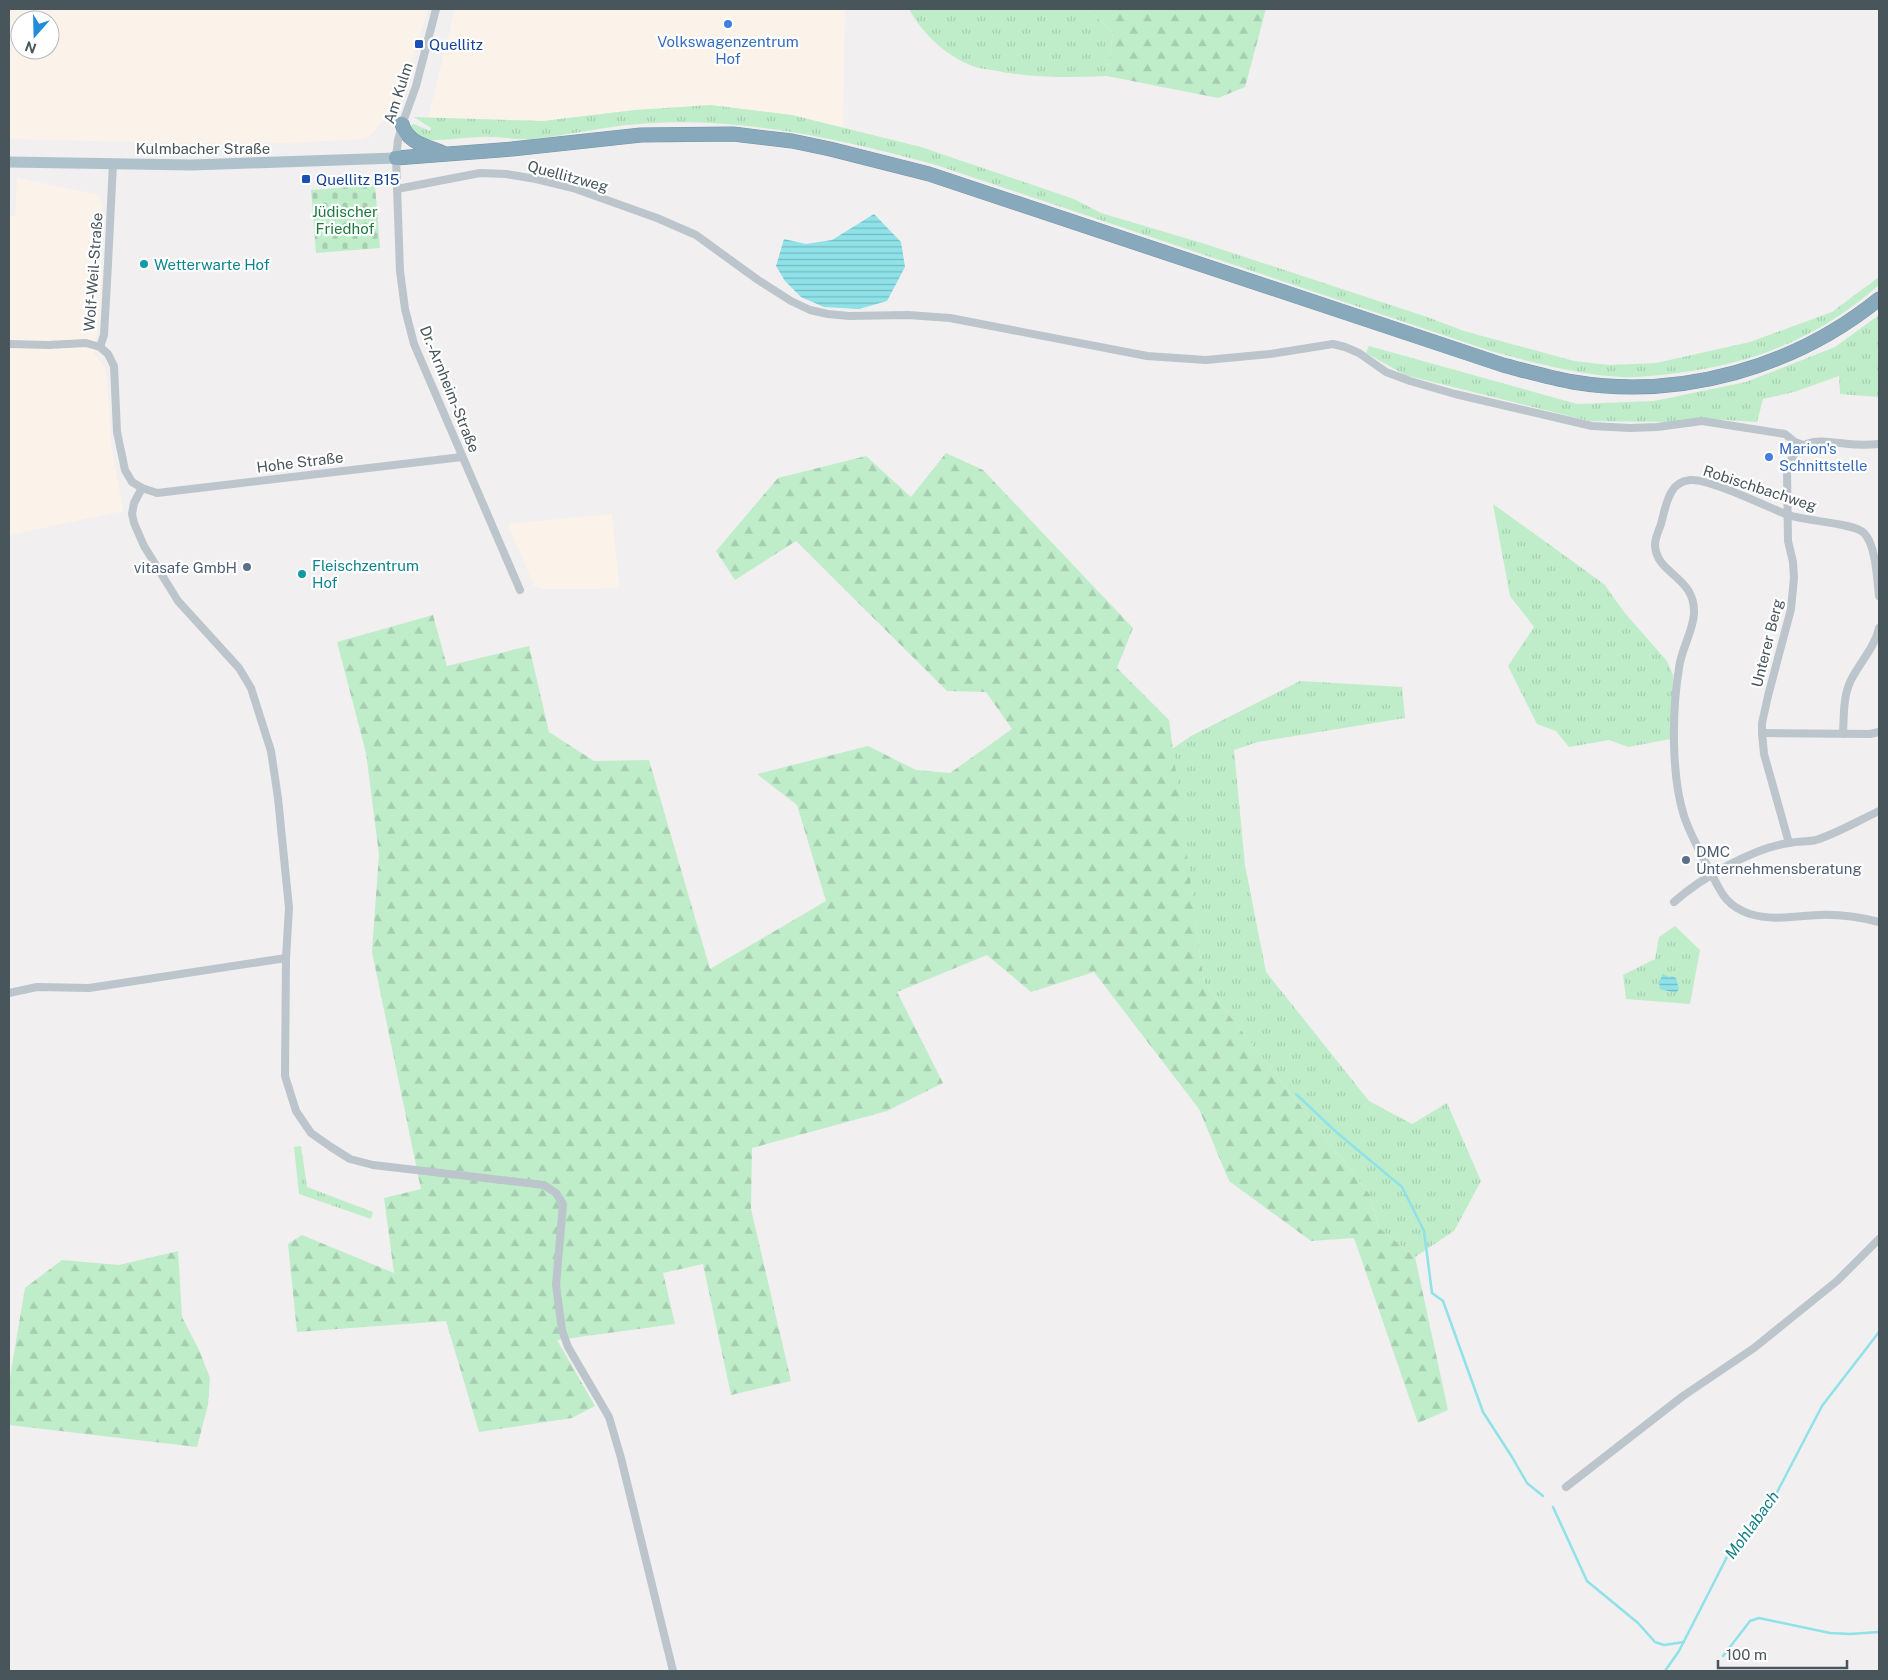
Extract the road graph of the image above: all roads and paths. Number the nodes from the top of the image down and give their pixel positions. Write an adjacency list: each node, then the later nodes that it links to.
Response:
1 (436, 9): 2 (street, Am Kulm)
2 (402, 124): 3 (highway); 4 (street, Am Kulm)
3 (448, 155): 4 (highway); 8 (highway)
4 (396, 158): 6 (main road, Kulmbacher Straße); 7 (street, Dr.-Arnheim-Straße)
5 (9, 162): 6 (main road, Kulmbacher Straße)
6 (113, 163): 10 (street, Wolf-Weil-Straße)
7 (397, 189): 12 (street, Quellitzweg); 13 (street, Dr.-Arnheim-Straße)
8 (1879, 300)
9 (9, 344): 10 (street)
10 (100, 347): 14 (street, Wolf-Weil-Straße)
11 (1879, 444): 12 (street)
12 (1803, 445): 15 (street, Unterer Berg)
13 (462, 457): 14 (street, Hohe Straße); 16 (street, Dr.-Arnheim-Straße)
14 (142, 488): 27 (street)
15 (1787, 514): 17 (street, Robischbachweg); 20 (street, Unterer Berg); 24 (street, Robischbachweg)
16 (520, 590)
17 (1879, 596)
18 (1879, 628): 21 (street)
19 (1879, 732): 21 (street)
20 (1762, 733): 21 (street); 23 (street, Unterer Berg)
21 (1844, 734)
22 (1879, 811): 23 (street)
23 (1789, 843): 24 (street)
24 (1712, 874): 25 (street); 26 (street, Robischbachweg)
25 (1674, 902)
26 (1879, 922)
27 (286, 958): 28 (street); 31 (street)
28 (9, 993)
29 (1879, 1239): 30 (street)
30 (1566, 1487)
31 (674, 1671)

